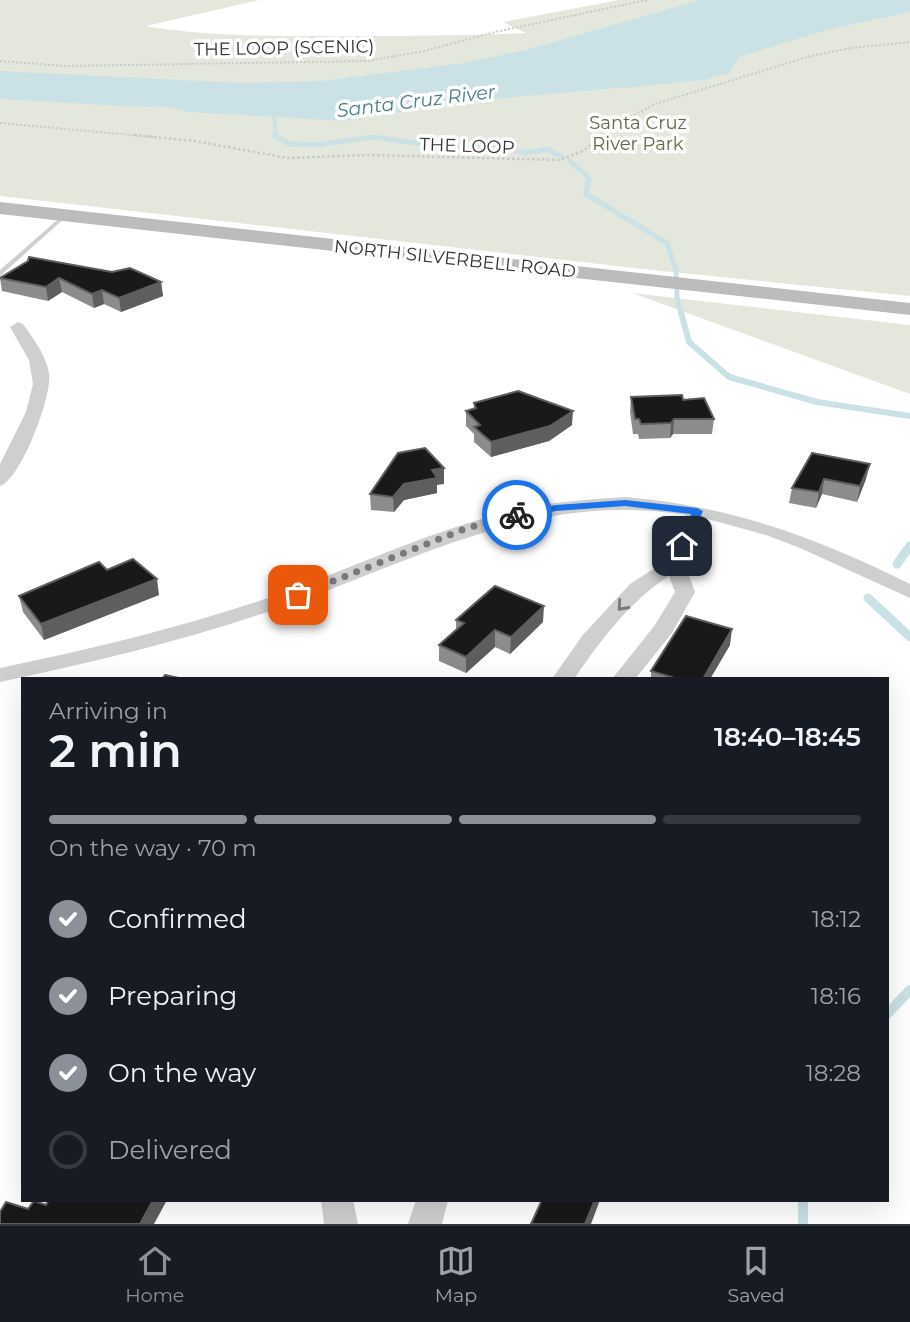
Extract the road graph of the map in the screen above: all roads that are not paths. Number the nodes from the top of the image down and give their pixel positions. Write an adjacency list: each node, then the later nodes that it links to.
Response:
1 (0, 208): 2 (main road, NORTH SILVERBELL ROAD)
2 (65, 215): 3 (lane); 4 (main road, NORTH SILVERBELL ROAD)
3 (0, 274)
4 (910, 309)
5 (18, 327): 6 (street)
6 (0, 480)
7 (697, 511): 8 (street); 9 (street); 10 (street)
8 (675, 564): 11 (street, one-way to 11); 12 (street)
9 (910, 592)
10 (0, 675)
11 (564, 677)
12 (625, 677)
13 (337, 1202): 15 (street)
14 (431, 1202): 16 (street)
15 (341, 1224)
16 (425, 1224)

